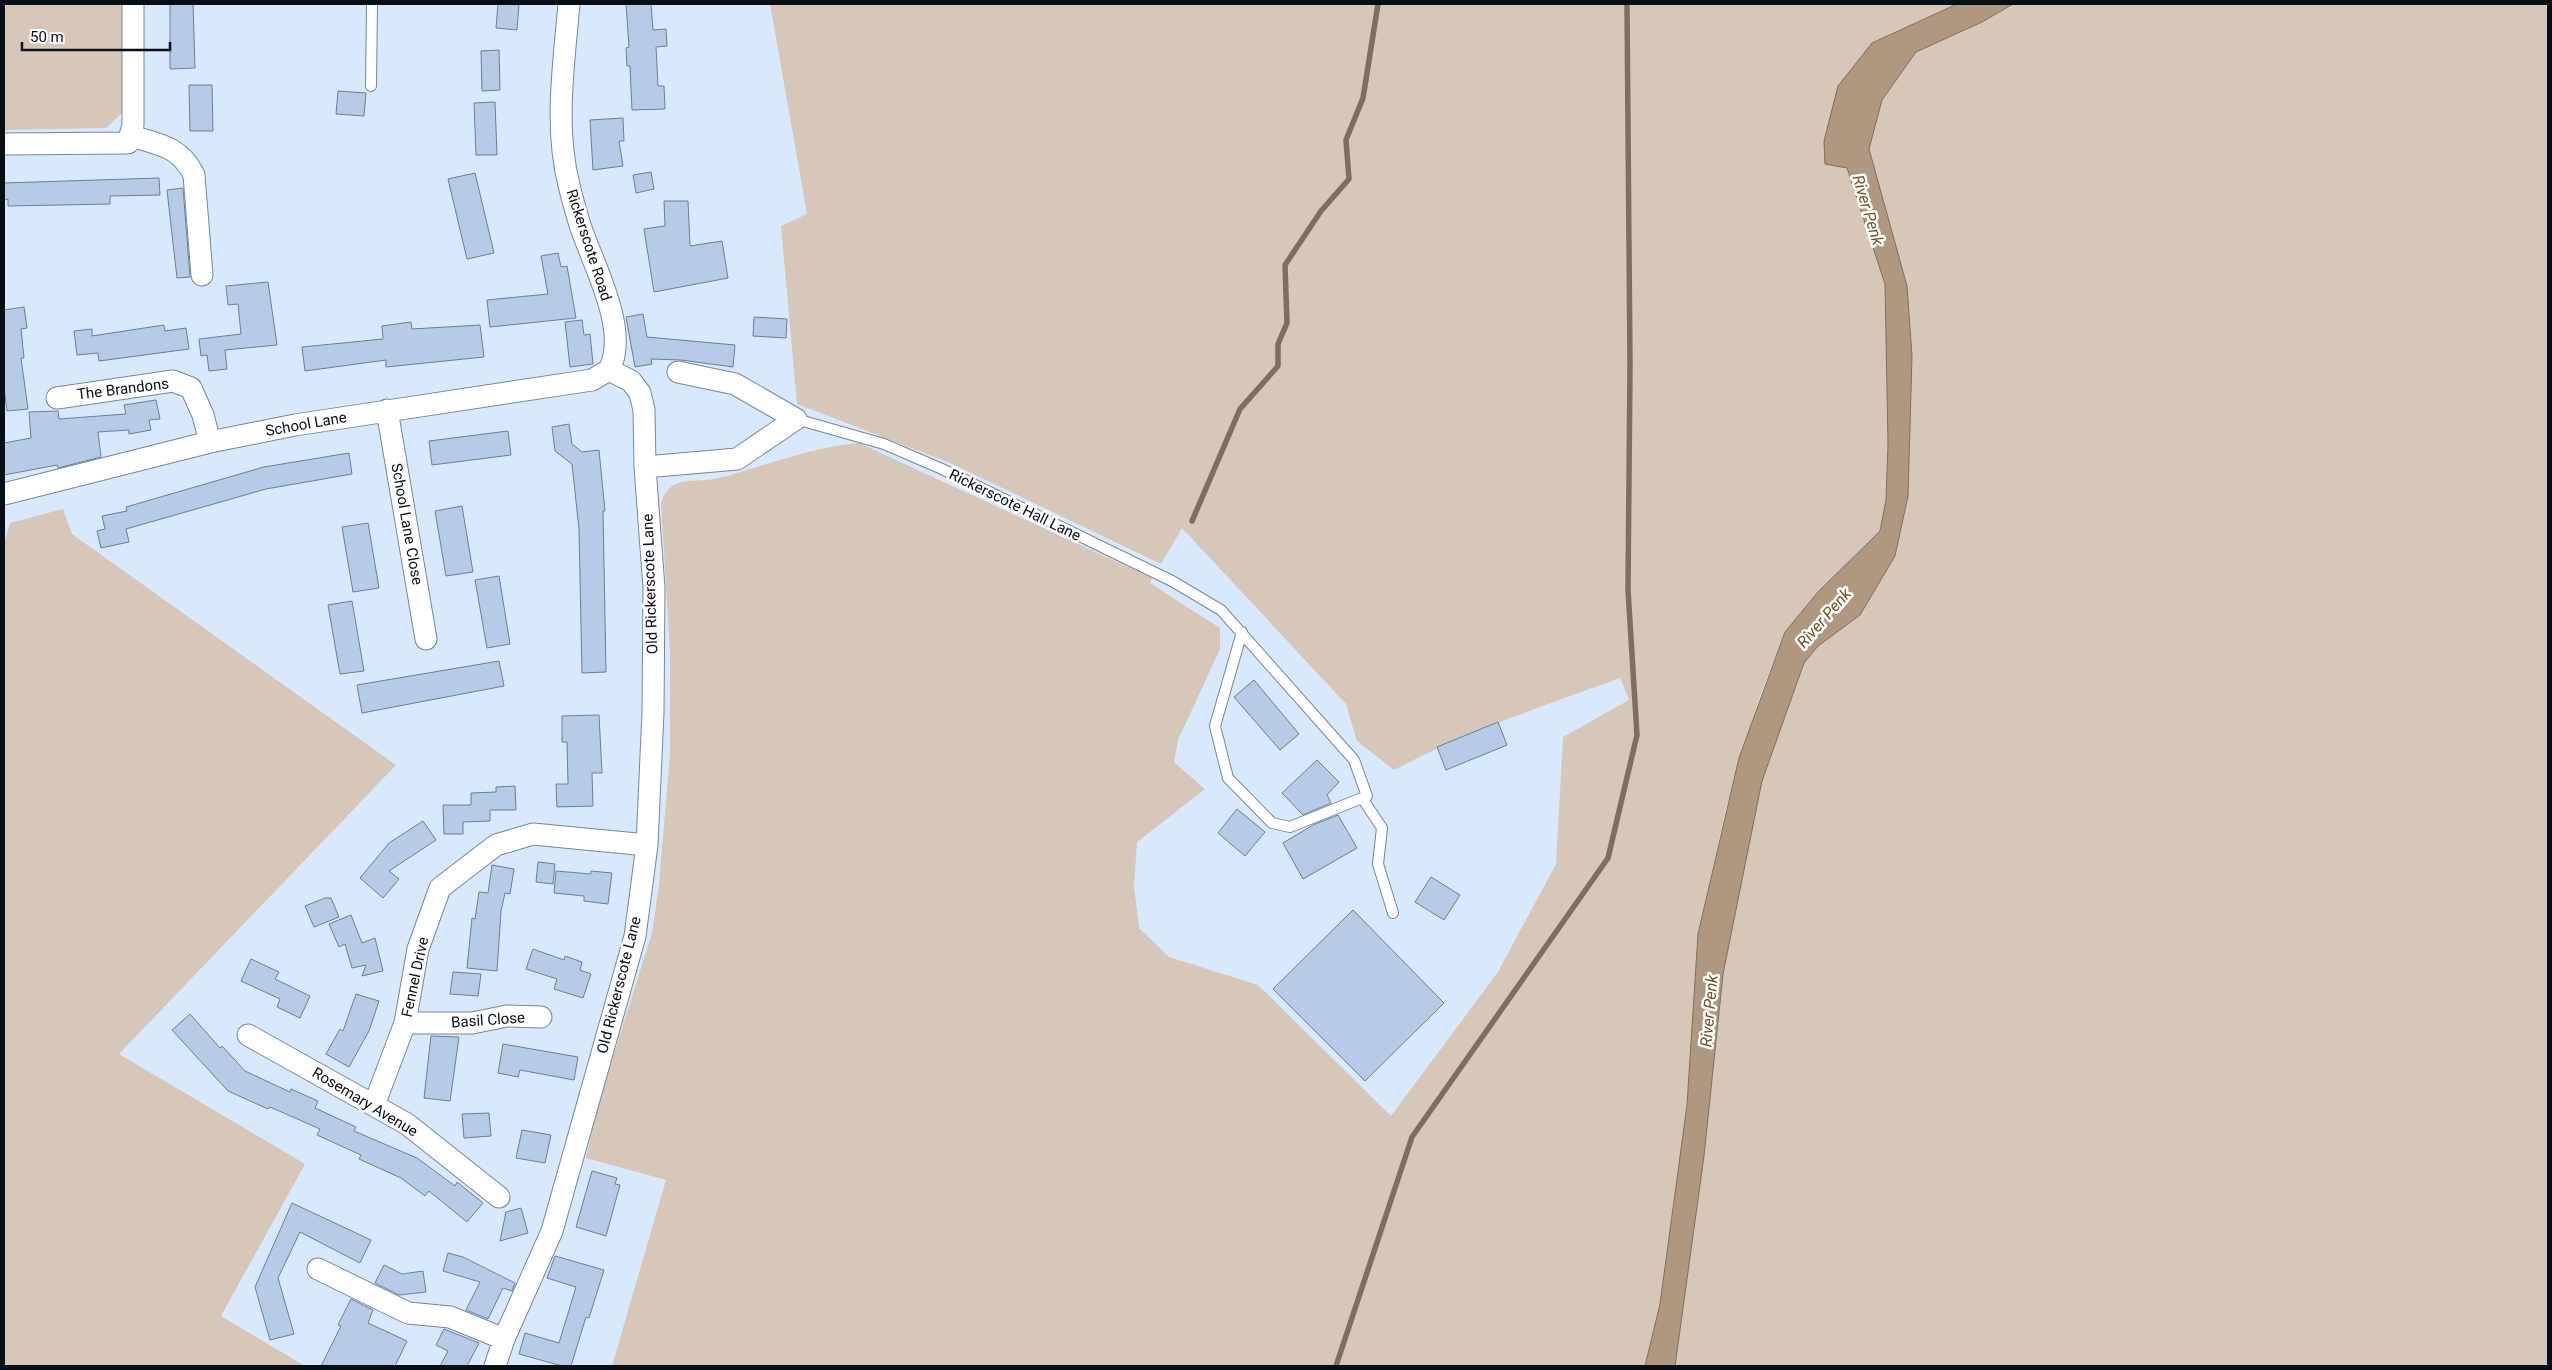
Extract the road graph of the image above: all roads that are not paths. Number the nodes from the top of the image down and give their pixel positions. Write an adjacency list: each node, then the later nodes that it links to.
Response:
1 (133, 4): 5 (street)
2 (372, 4): 4 (lane)
3 (569, 4): 8 (street, Rickerscote Road)
4 (371, 86)
5 (131, 136): 6 (street); 7 (street)
6 (4, 144)
7 (202, 275)
8 (609, 370): 11 (street, School Lane); 14 (street)
9 (678, 372): 12 (street)
10 (57, 398): 13 (street, The Brandons)
11 (387, 410): 13 (street, School Lane); 17 (street, School Lane Close)
12 (796, 419): 14 (street); 16 (lane, Rickerscote Hall Lane)
13 (210, 442): 15 (street, School Lane)
14 (645, 467): 19 (street, Old Rickerscote Lane)
15 (4, 494)
16 (1242, 632): 18 (lane, Rickerscote Hall Lane); 18 (lane)
17 (426, 639)
18 (1362, 798): 20 (lane)
19 (647, 845): 22 (street, Fennel Drive); 27 (street, Old Rickerscote Lane)
20 (1393, 913)
21 (541, 1017): 22 (street, Basil Close)
22 (405, 1023): 24 (street, Fennel Drive)
23 (248, 1035): 24 (street, Rosemary Avenue)
24 (374, 1105): 25 (street, Rosemary Avenue)
25 (499, 1197)
26 (318, 1270): 27 (street)
27 (504, 1339): 28 (street, Old Rickerscote Lane)
28 (495, 1366)

